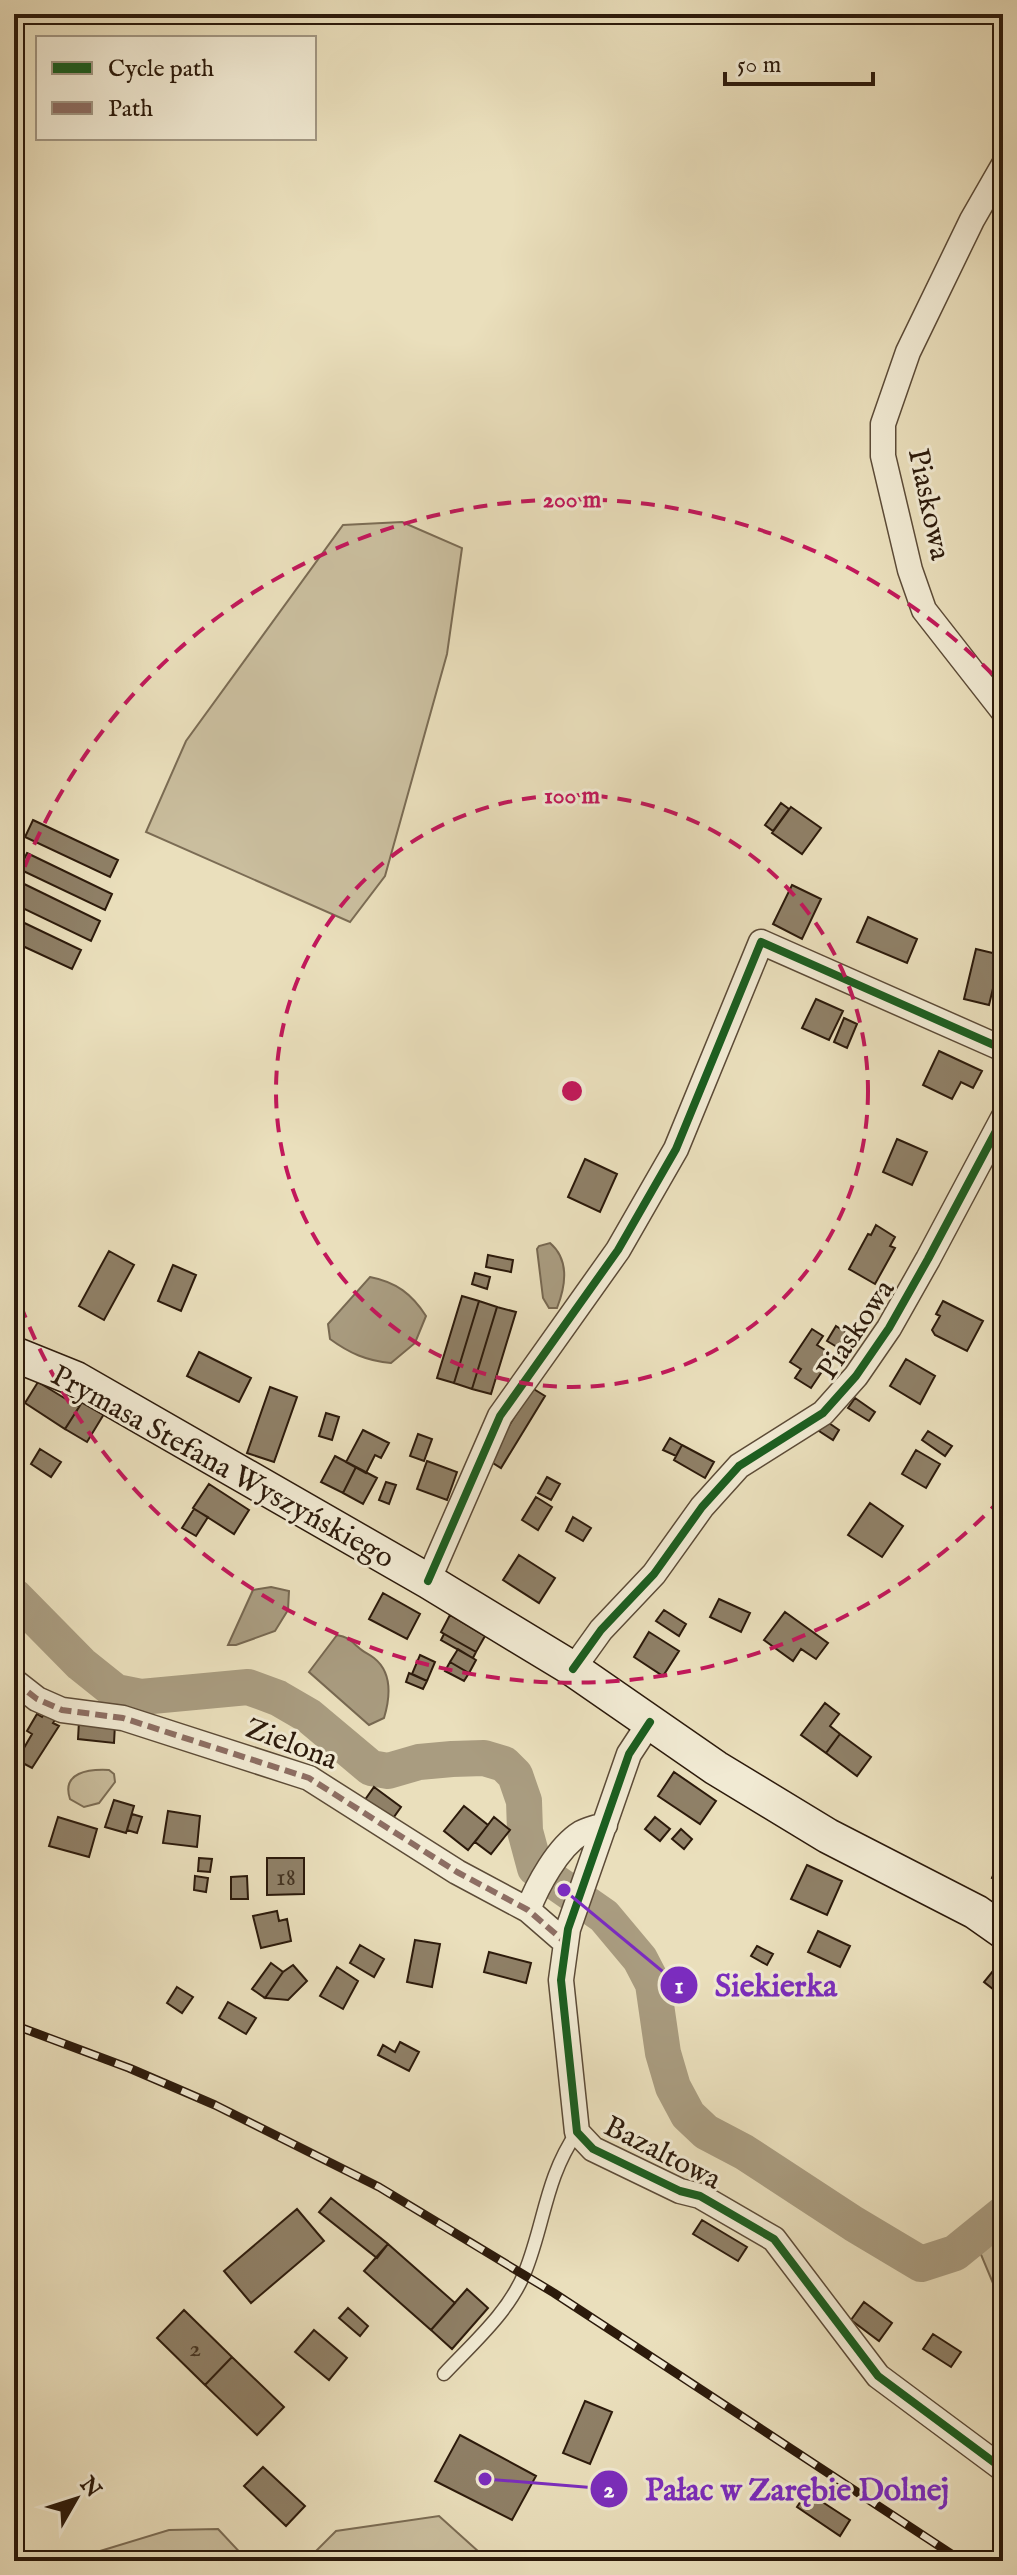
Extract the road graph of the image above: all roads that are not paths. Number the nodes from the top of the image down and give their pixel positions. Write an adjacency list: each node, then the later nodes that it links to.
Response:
1 (1003, 166): 2 (street, Piaskowa)
2 (1003, 711)
3 (1003, 1049): 6 (street)
4 (1003, 1118): 7 (street, Piaskowa)
5 (14, 1354): 6 (main road, Prymasa Stefana Wyszyńskiego)
6 (428, 1581): 7 (main road, Prymasa Stefana Wyszyńskiego)
7 (573, 1669): 9 (main road, Prymasa Stefana Wyszyńskiego)
8 (14, 1681): 11 (street, Zielona)
9 (650, 1722): 10 (street, Bazaltowa); 12 (main road, Prymasa Stefana Wyszyńskiego)
10 (605, 1825): 11 (street); 13 (street, Bazaltowa)
11 (528, 1910): 13 (street, Zielona)
12 (1003, 1931)
13 (567, 1936): 14 (street, Bazaltowa)
14 (577, 2132): 15 (lane); 16 (street, Bazaltowa)
15 (444, 2374)
16 (1003, 2469)

